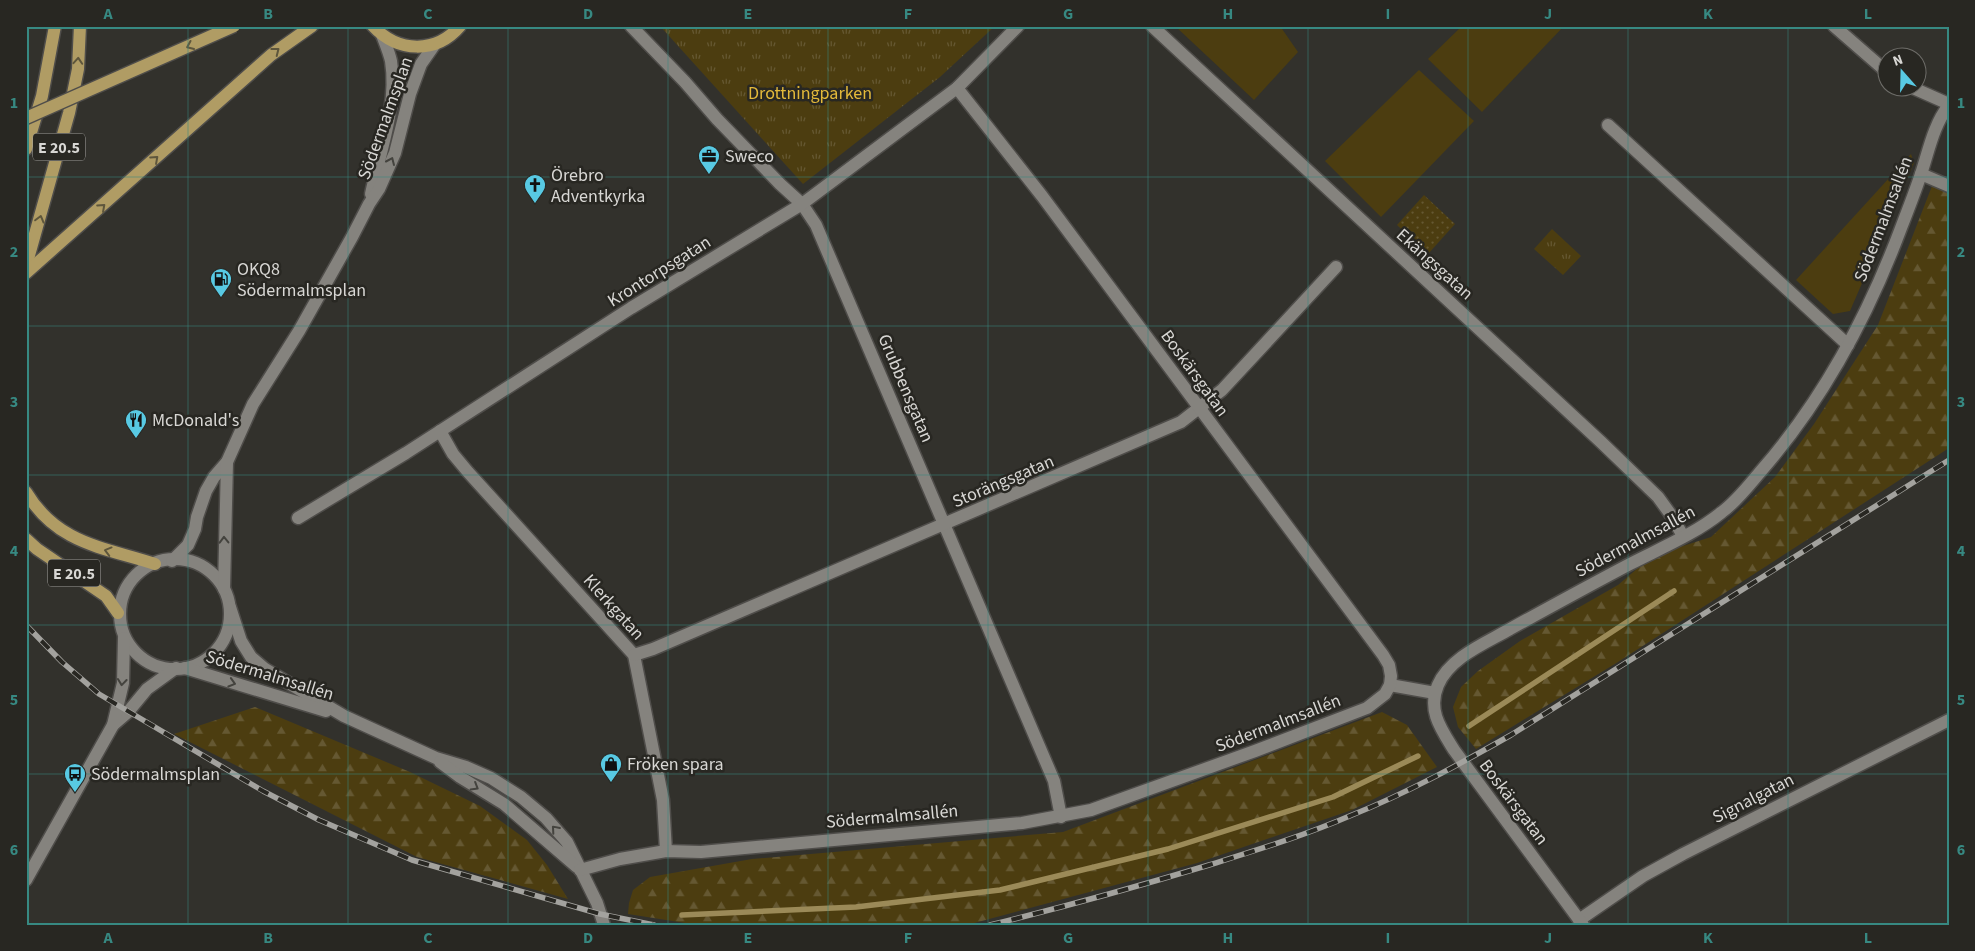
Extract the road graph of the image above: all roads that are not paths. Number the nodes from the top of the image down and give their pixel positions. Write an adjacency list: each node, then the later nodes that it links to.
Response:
1 (55, 26): 18 (main road, E 20.5)
2 (80, 26): 23 (main road, E 20.5, one-way to 2)
3 (234, 26): 16 (main road, one-way to 16, bridge)
4 (312, 26): 25 (main road, one-way to 4)
5 (460, 26): 11 (main road)
6 (631, 26): 22 (street, Grubbensgatan)
7 (1018, 26): 13 (street, Krontorpsgatan)
8 (1152, 26): 33 (street, Ekängsgatan)
9 (1834, 26): 12 (street)
10 (375, 29): 11 (main road); 21 (street, Södermalmsplan)
11 (435, 44): 21 (street, Södermalmsplan, one-way to 11)
12 (1878, 64)
13 (957, 88): 22 (street, Krontorpsgatan); 27 (street, Boskärsgatan)
14 (1928, 95): 15 (street)
15 (1949, 105): 19 (street, Södermalmsallén)
16 (26, 118)
17 (1608, 125): 26 (street)
18 (26, 149)
19 (1921, 174): 20 (street); 26 (street, Södermalmsallén)
20 (1949, 186)
21 (368, 204): 29 (street, Södermalmsplan)
22 (802, 204): 28 (street, Krontorpsgatan); 32 (street, Grubbensgatan)
23 (26, 266)
24 (1336, 267): 27 (street, Storängsgatan)
25 (26, 274)
26 (1848, 345): 33 (street, Södermalmsallén)
27 (1199, 409): 32 (street, Storängsgatan); 43 (street, Boskärsgatan)
28 (440, 431): 31 (street, Krontorpsgatan); 41 (street, Klerkgatan)
29 (226, 462): 35 (street, Södermalmsplan); 37 (street, Södermalmsplan, one-way to 29)
30 (26, 492): 36 (main road, E 20.5, one-way to 30)
31 (298, 518)
32 (944, 525): 41 (street, Storängsgatan); 48 (street, Grubbensgatan)
33 (1683, 536): 44 (street, Södermalmsallén)
34 (26, 539): 39 (main road, E 20.5)
35 (172, 560): 36 (street, Södermalmsplan); 37 (street, Södermalmsplan)
36 (155, 564): 39 (street, Södermalmsplan)
37 (224, 589): 38 (street, Södermalmsplan)
38 (230, 607): 42 (street, Södermalmsplan); 45 (street, Södermalmsallén)
39 (118, 613): 40 (street, Södermalmsplan)
40 (124, 638): 42 (street, Södermalmsplan); 47 (street, one-way to 47)
41 (634, 655): 49 (street, Klerkgatan)
42 (180, 668): 45 (street, Södermalmsallén, one-way to 45); 47 (street)
43 (1390, 685): 44 (street); 48 (street, Södermalmsallén)
44 (1435, 693): 52 (street, Boskärsgatan)
45 (344, 716): 50 (street, Södermalmsallén)
46 (1949, 720): 52 (street, Signalgatan)
47 (113, 725): 51 (street)
48 (1061, 817): 49 (street, Södermalmsallén)
49 (666, 851): 50 (street, Södermalmsallén)
50 (580, 870): 53 (street)
51 (26, 880)
52 (1581, 922)
53 (604, 925)

